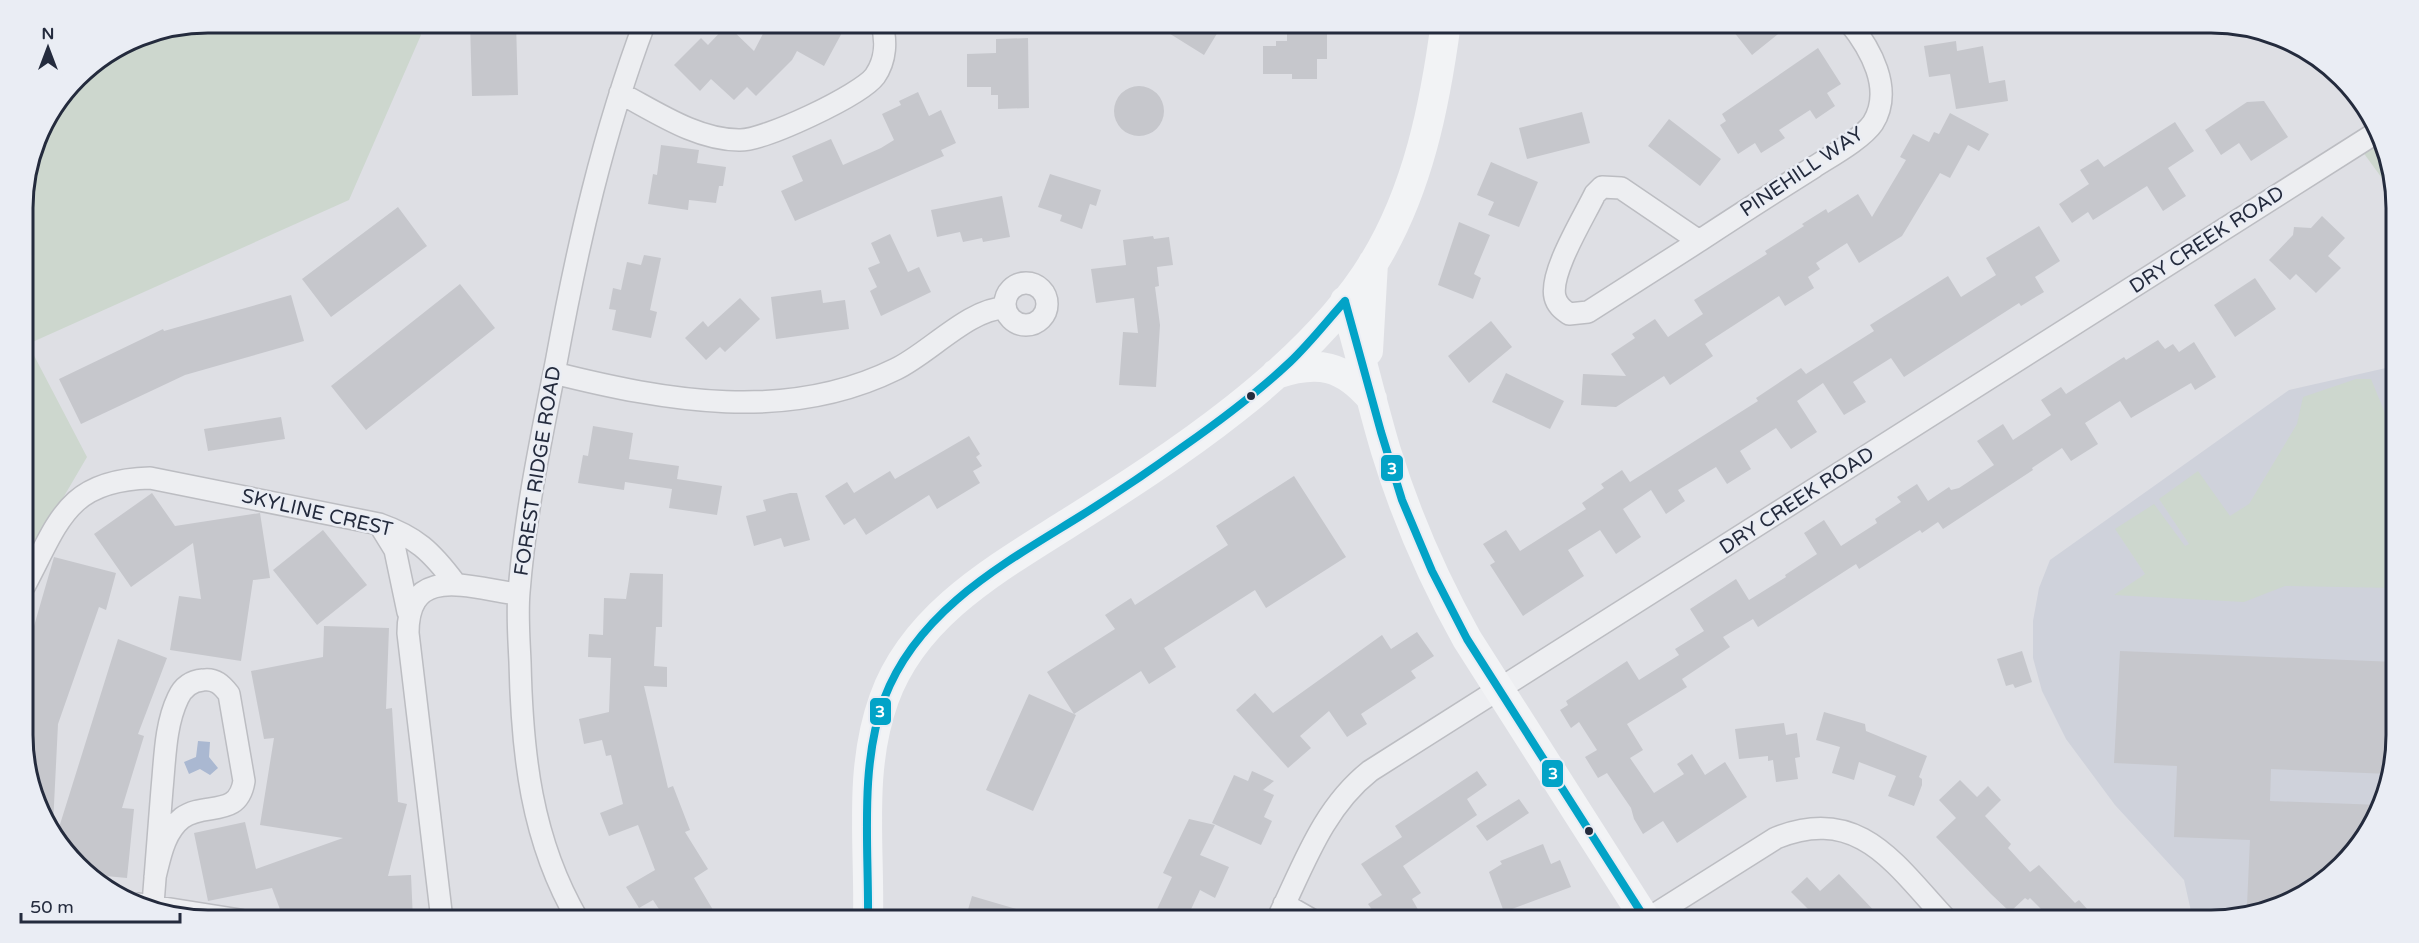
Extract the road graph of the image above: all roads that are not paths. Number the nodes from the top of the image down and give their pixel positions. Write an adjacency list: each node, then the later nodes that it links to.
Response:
1 (641, 33): 5 (street, FOREST RIDGE ROAD)
2 (883, 33): 5 (street)
3 (1444, 33): 8 (street)
4 (1858, 33): 7 (street, PINEHILL WAY)
5 (620, 93): 11 (street, FOREST RIDGE ROAD)
6 (2371, 136): 19 (street, DRY CREEK ROAD)
7 (1699, 241): 7 (street, PINEHILL WAY)
8 (1373, 263): 9 (street); 13 (street)
9 (1345, 301): 12 (street); 13 (street)
10 (1005, 308): 11 (street)
11 (554, 373): 17 (street, FOREST RIDGE ROAD)
12 (1276, 374): 13 (street); 24 (street)
13 (1372, 399): 19 (street)
14 (379, 524): 15 (street, SKYLINE CREST); 16 (street, SKYLINE CREST); 18 (street)
15 (33, 570)
16 (454, 583): 17 (street); 18 (street)
17 (518, 594): 23 (street, FOREST RIDGE ROAD)
18 (408, 612): 22 (street)
19 (1499, 690): 25 (street, DRY CREEK ROAD); 26 (street)
20 (155, 877): 20 (street); 21 (street)
21 (148, 899)
22 (441, 910)
23 (573, 910)
24 (868, 910)
25 (1282, 910)
26 (1640, 910)
27 (1662, 910): 28 (street)
28 (1938, 910)

